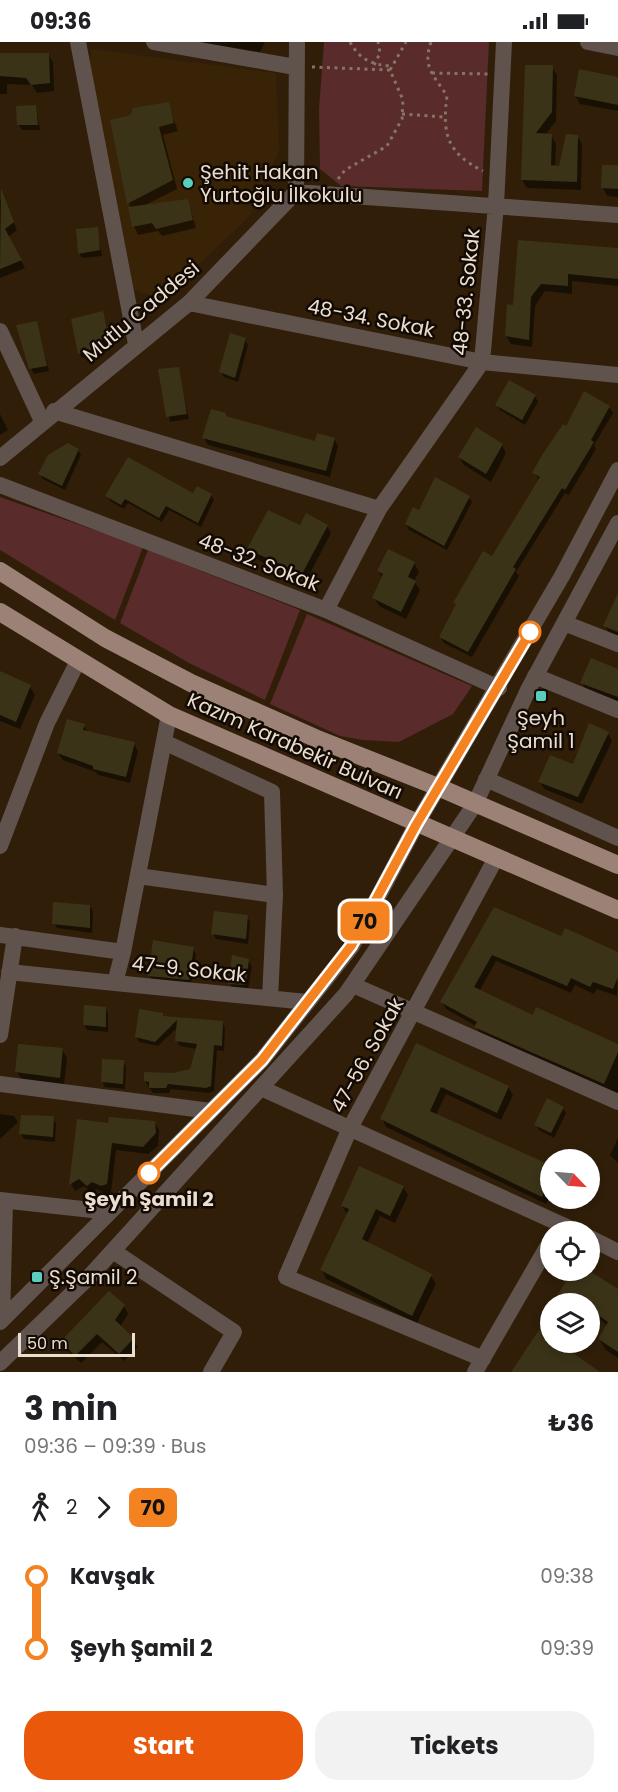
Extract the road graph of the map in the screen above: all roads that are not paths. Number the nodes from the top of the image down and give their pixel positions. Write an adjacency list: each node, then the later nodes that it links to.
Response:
1 (78, 42): 13 (street)
2 (154, 42): 7 (street)
3 (297, 42): 7 (street)
4 (504, 42): 9 (street, 48-33. Sokak)
5 (588, 42): 6 (street)
6 (618, 48)
7 (295, 67): 8 (street)
8 (296, 192): 9 (street); 11 (street, Mutlu Caddesi)
9 (496, 205): 10 (street); 14 (street, 48-33. Sokak)
10 (618, 215)
11 (189, 303): 13 (street, Mutlu Caddesi); 14 (street, 48-34. Sokak)
12 (0, 331): 16 (street)
13 (136, 344): 16 (street, Mutlu Caddesi)
14 (482, 362): 15 (street, 48-34. Sokak); 20 (street, 48-33. Sokak)
15 (618, 375)
16 (48, 416): 17 (street, Mutlu Caddesi); 20 (street)
17 (0, 458)
18 (618, 470): 29 (street)
19 (0, 485): 23 (street, 48-32. Sokak)
20 (379, 508): 23 (street, 48-33. Sokak)
21 (617, 525): 25 (street)
22 (0, 571): 34 (main road, Kazım Karabekir Bulvarı)
23 (326, 610): 29 (street, 48-32. Sokak)
24 (0, 612): 27 (main road, Kazım Karabekir Bulvarı)
25 (564, 623): 26 (street); 28 (street)
26 (618, 644)
27 (78, 662): 31 (main road, Kazım Karabekir Bulvarı); 39 (street)
28 (535, 676): 30 (street); 33 (street)
29 (499, 687): 34 (street)
30 (618, 710)
31 (169, 715): 32 (street); 36 (main road, Kazım Karabekir Bulvarı)
32 (164, 742): 42 (street); 43 (street)
33 (486, 779): 35 (street); 37 (street)
34 (438, 787): 35 (main road, Kazım Karabekir Bulvarı); 36 (street)
35 (475, 804): 38 (street); 41 (main road, Kazım Karabekir Bulvarı)
36 (416, 825): 38 (main road, Kazım Karabekir Bulvarı); 51 (street)
37 (618, 838)
38 (450, 839): 40 (main road, Kazım Karabekir Bulvarı); 49 (street)
39 (0, 846)
40 (496, 858): 44 (main road, Kazım Karabekir Bulvarı); 52 (street, 47-56. Sokak)
41 (618, 865)
42 (138, 876): 43 (street); 46 (street)
43 (275, 895): 50 (street)
44 (618, 910)
45 (7, 935): 46 (street, 47-9. Sokak); 47 (street)
46 (123, 952): 48 (street, 47-9. Sokak)
47 (9, 972): 48 (street); 53 (street)
48 (115, 983): 50 (street, 47-9. Sokak)
49 (352, 985): 52 (street); 55 (street)
50 (270, 998): 51 (street, 47-9. Sokak)
51 (307, 1002): 57 (street)
52 (415, 1012): 56 (street); 58 (street, 47-56. Sokak)
53 (0, 1035)
54 (0, 1084): 57 (street)
55 (261, 1088): 58 (street); 63 (street)
56 (618, 1102)
57 (211, 1111): 60 (street)
58 (350, 1128): 61 (street); 68 (street, 47-56. Sokak)
59 (2, 1200): 60 (street); 66 (street)
60 (110, 1212): 66 (street)
61 (546, 1221)
62 (600, 1243): 64 (street)
63 (112, 1251): 67 (street); 69 (street)
64 (618, 1252)
65 (540, 1259): 68 (street)
66 (1, 1321)
67 (0, 1363)
68 (479, 1365)
69 (211, 1372)

